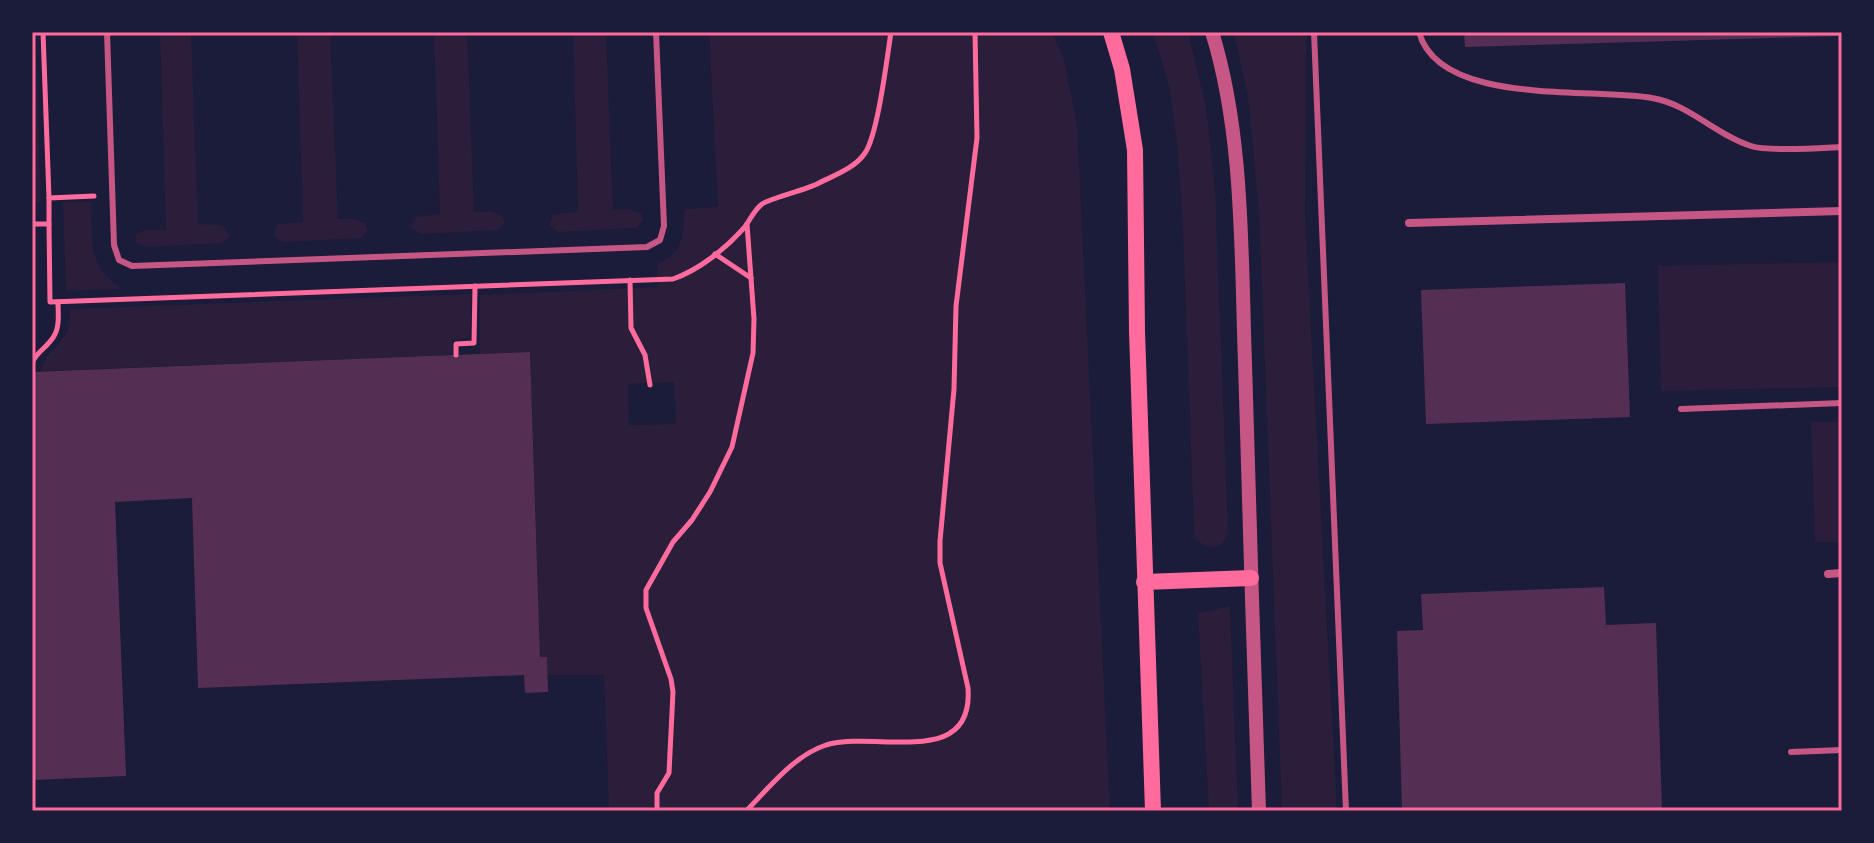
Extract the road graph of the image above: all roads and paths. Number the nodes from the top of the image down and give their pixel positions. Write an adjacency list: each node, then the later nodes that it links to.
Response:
1 (43, 32): 12 (path)
2 (107, 32): 11 (lane)
3 (656, 32): 11 (lane)
4 (891, 32): 14 (path)
5 (975, 32): 36 (path)
6 (1111, 32): 31 (main road)
7 (1212, 32): 30 (street)
8 (1314, 32): 38 (lane)
9 (1419, 32): 10 (lane)
10 (1842, 147)
11 (113, 195): 12 (path)
12 (49, 198): 17 (path)
13 (1842, 211): 15 (street)
14 (747, 223): 18 (path); 19 (path)
15 (1409, 223)
16 (32, 224): 17 (path)
17 (49, 224): 22 (path)
18 (715, 254): 19 (path); 20 (path)
19 (751, 278): 35 (path)
20 (630, 280): 21 (path); 25 (path)
21 (475, 286): 22 (path); 23 (path)
22 (58, 302): 24 (path)
23 (456, 355)
24 (32, 363)
25 (650, 385)
26 (1842, 403): 27 (lane)
27 (1681, 409)
28 (1842, 573): 29 (street)
29 (1828, 574)
30 (1251, 578): 31 (main road); 37 (street)
31 (1144, 582): 34 (main road)
32 (1842, 750): 33 (lane)
33 (1791, 752)
34 (1152, 810)
35 (657, 811)
36 (746, 811)
37 (1259, 811)
38 (1346, 811)

